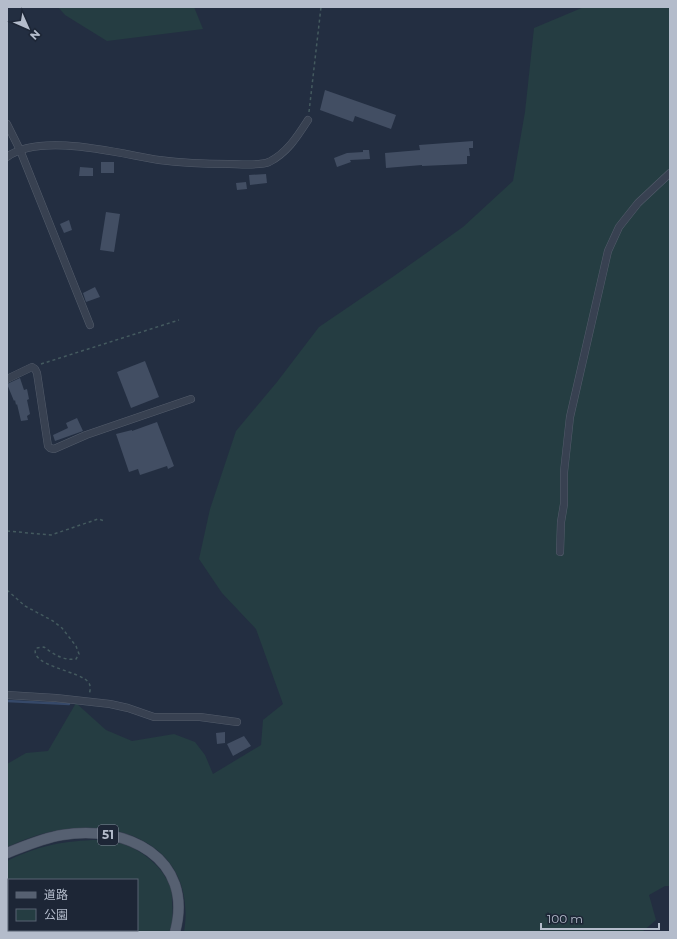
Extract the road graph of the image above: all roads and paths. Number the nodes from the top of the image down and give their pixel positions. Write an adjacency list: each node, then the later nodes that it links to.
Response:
1 (322, 7): 2 (path)
2 (308, 120): 4 (street)
3 (7, 124): 4 (street)
4 (20, 150): 5 (street); 8 (street)
5 (7, 158)
6 (670, 173): 14 (street)
7 (179, 320): 9 (path)
8 (90, 325)
9 (32, 367): 10 (street); 11 (street)
10 (7, 379)
11 (191, 399)
12 (105, 521): 13 (path)
13 (7, 531)
14 (560, 552)
15 (7, 590): 17 (path)
16 (7, 695): 17 (street)
17 (87, 701): 18 (street)
18 (237, 722)
19 (7, 853): 22 (main road, 51)
20 (38, 932): 21 (main road)
21 (47, 932)
22 (175, 932)

